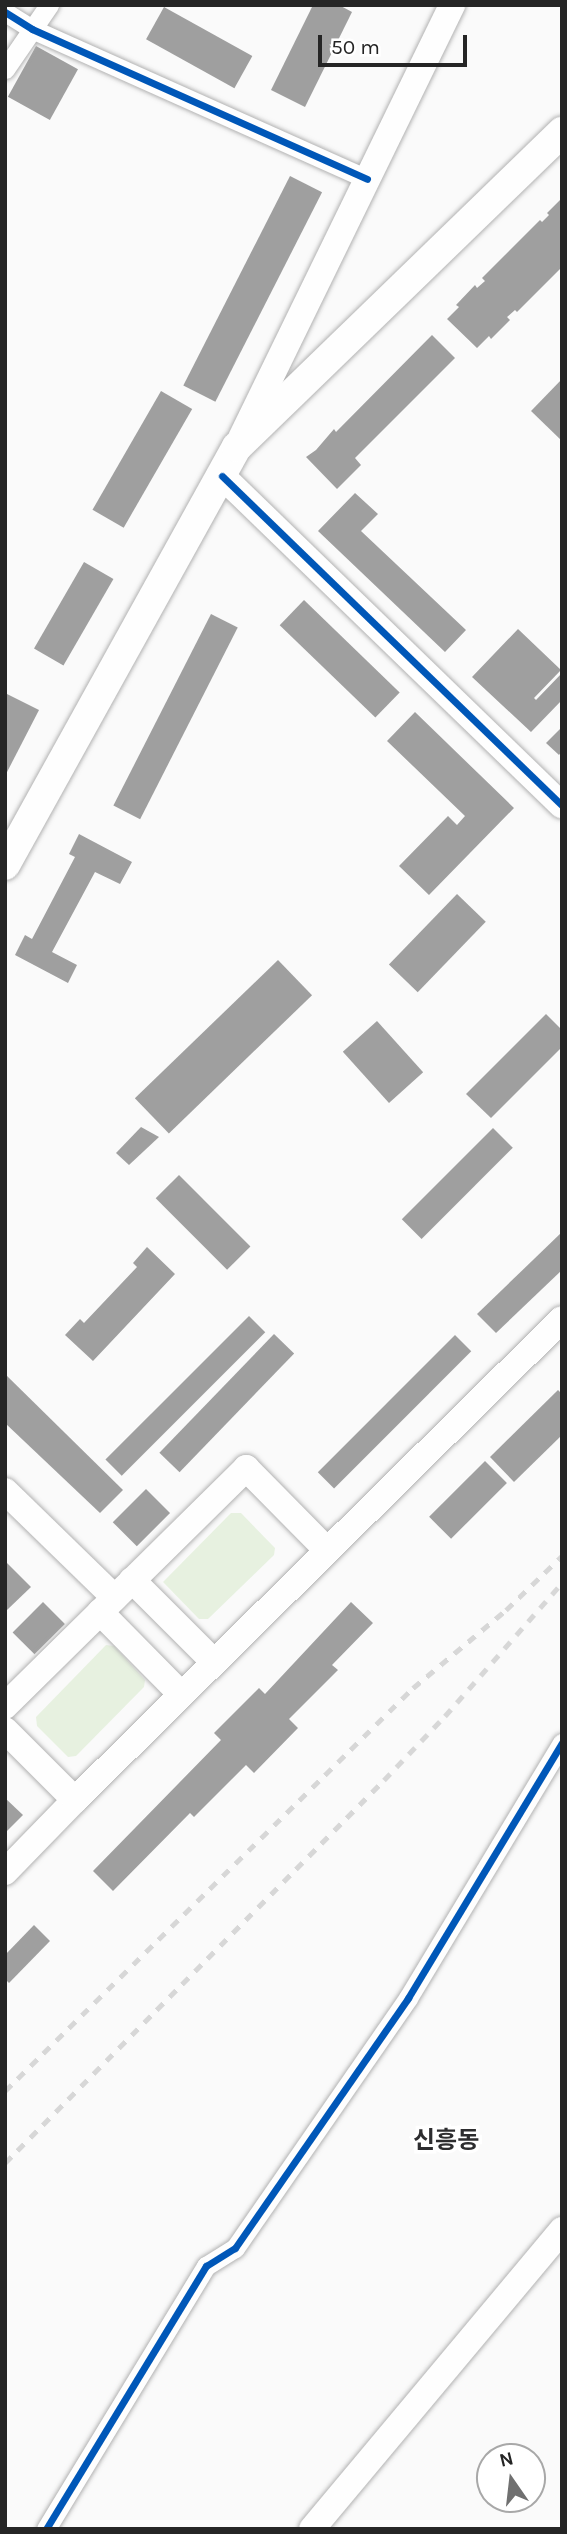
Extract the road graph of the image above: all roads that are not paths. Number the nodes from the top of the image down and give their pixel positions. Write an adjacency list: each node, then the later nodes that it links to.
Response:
1 (49, 5): 4 (street)
2 (452, 5): 7 (main road)
3 (5, 12): 4 (street)
4 (32, 29): 5 (street); 7 (street)
5 (5, 69)
6 (562, 132): 8 (main road)
7 (367, 179): 8 (main road)
8 (237, 447): 9 (main road)
9 (222, 476): 10 (main road); 11 (main road)
10 (562, 805)
11 (5, 865)
12 (562, 1320): 14 (main road)
13 (5, 1491): 15 (main road)
14 (327, 1550): 15 (main road); 16 (main road)
15 (116, 1597): 16 (main road); 17 (main road); 18 (main road)
16 (214, 1662): 17 (main road)
17 (181, 1694): 21 (main road)
18 (5, 1706)
19 (5, 1730): 21 (main road)
20 (562, 1743): 24 (street)
21 (75, 1800): 22 (main road)
22 (5, 1872)
23 (562, 2230): 25 (main road)
24 (46, 2529)
25 (312, 2529)

